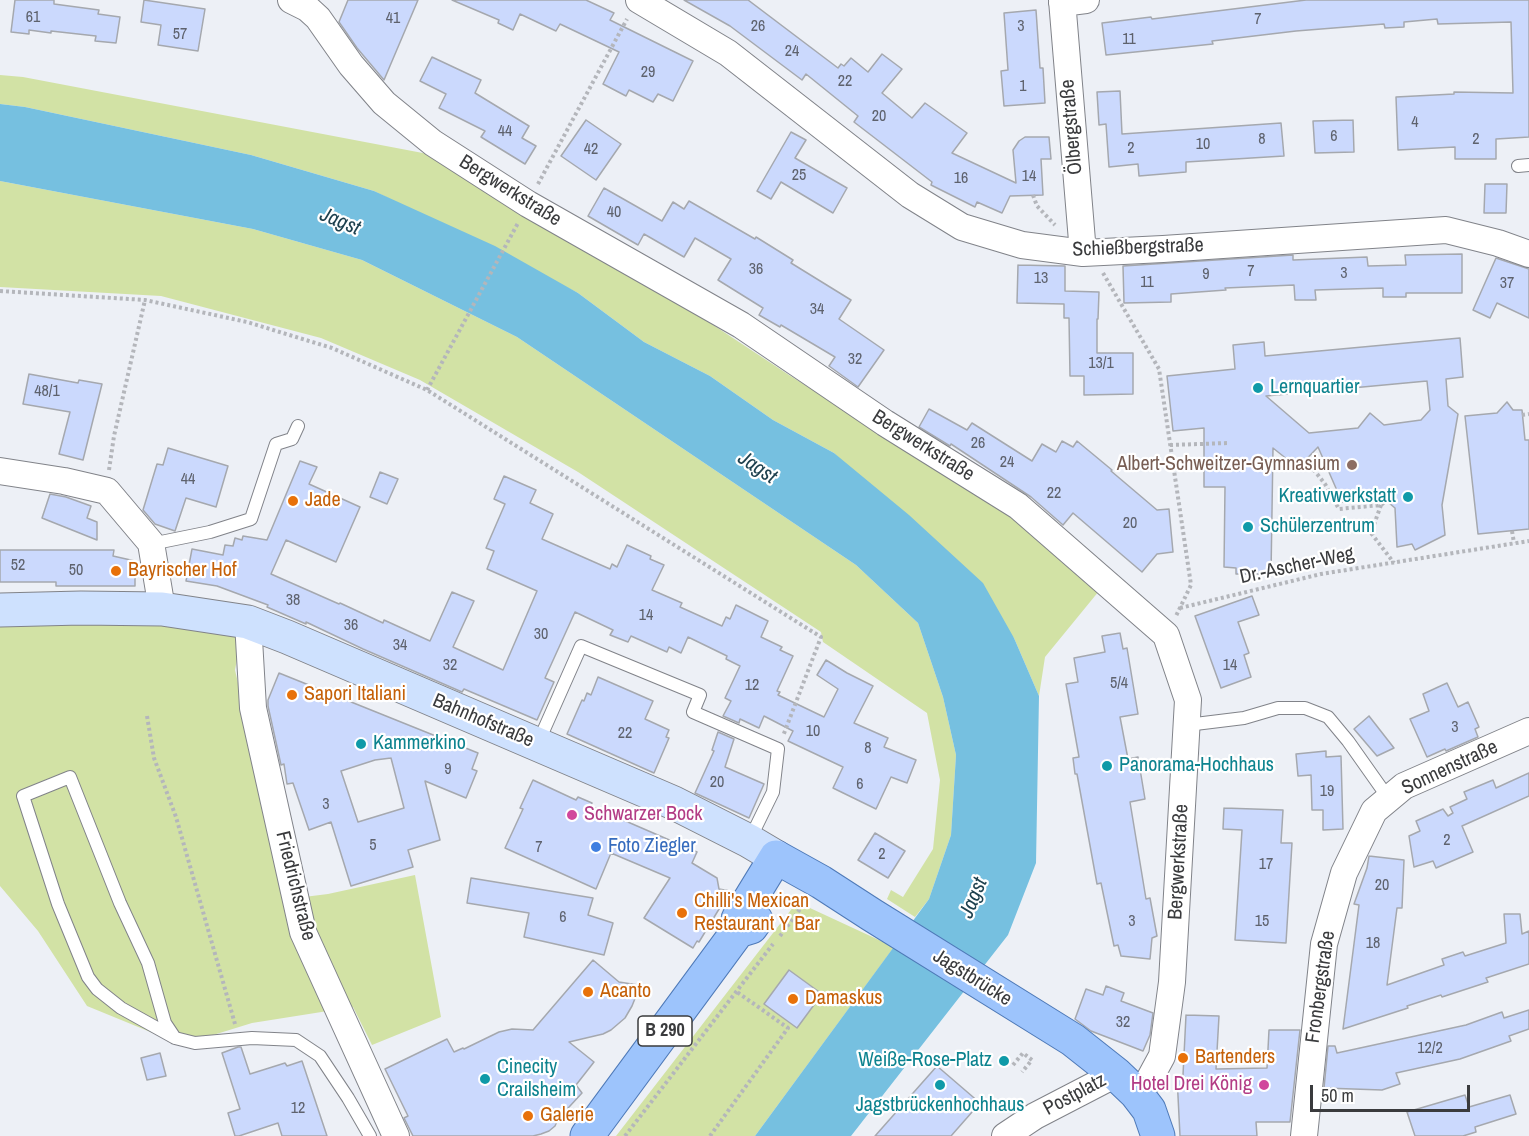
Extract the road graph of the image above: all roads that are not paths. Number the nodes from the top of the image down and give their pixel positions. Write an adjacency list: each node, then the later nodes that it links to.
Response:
1 (291, 0): 12 (street, Bergwerkstraße)
2 (1070, 1): 4 (street, Ölbergstraße)
3 (633, 9): 4 (street, Schießbergstraße)
4 (1092, 253): 5 (street, Schießbergstraße)
5 (1529, 255)
6 (298, 426): 8 (lane)
7 (0, 471): 8 (street)
8 (151, 544): 9 (street)
9 (162, 609): 10 (main road, Bahnhofstraße); 11 (main road, Bahnhofstraße)
10 (0, 610)
11 (248, 622): 14 (main road, Bahnhofstraße); 20 (street, Friedrichstraße)
12 (1187, 725): 15 (lane); 18 (street, Bergwerkstraße)
13 (1529, 731): 15 (street, Sonnenstraße)
14 (537, 744): 16 (main road, Bahnhofstraße); 16 (lane)
15 (1382, 805): 24 (street, Fronbergstraße)
16 (772, 855): 18 (main road, Jagstbrücke); 21 (main road, B 290)
17 (175, 1038): 17 (lane); 19 (lane)
18 (1126, 1083): 22 (street, Postplatz); 23 (main road, Jagstbrücke)
19 (370, 1136)
20 (396, 1136)
21 (586, 1136)
22 (1005, 1136)
23 (1158, 1136)
24 (1304, 1136)

